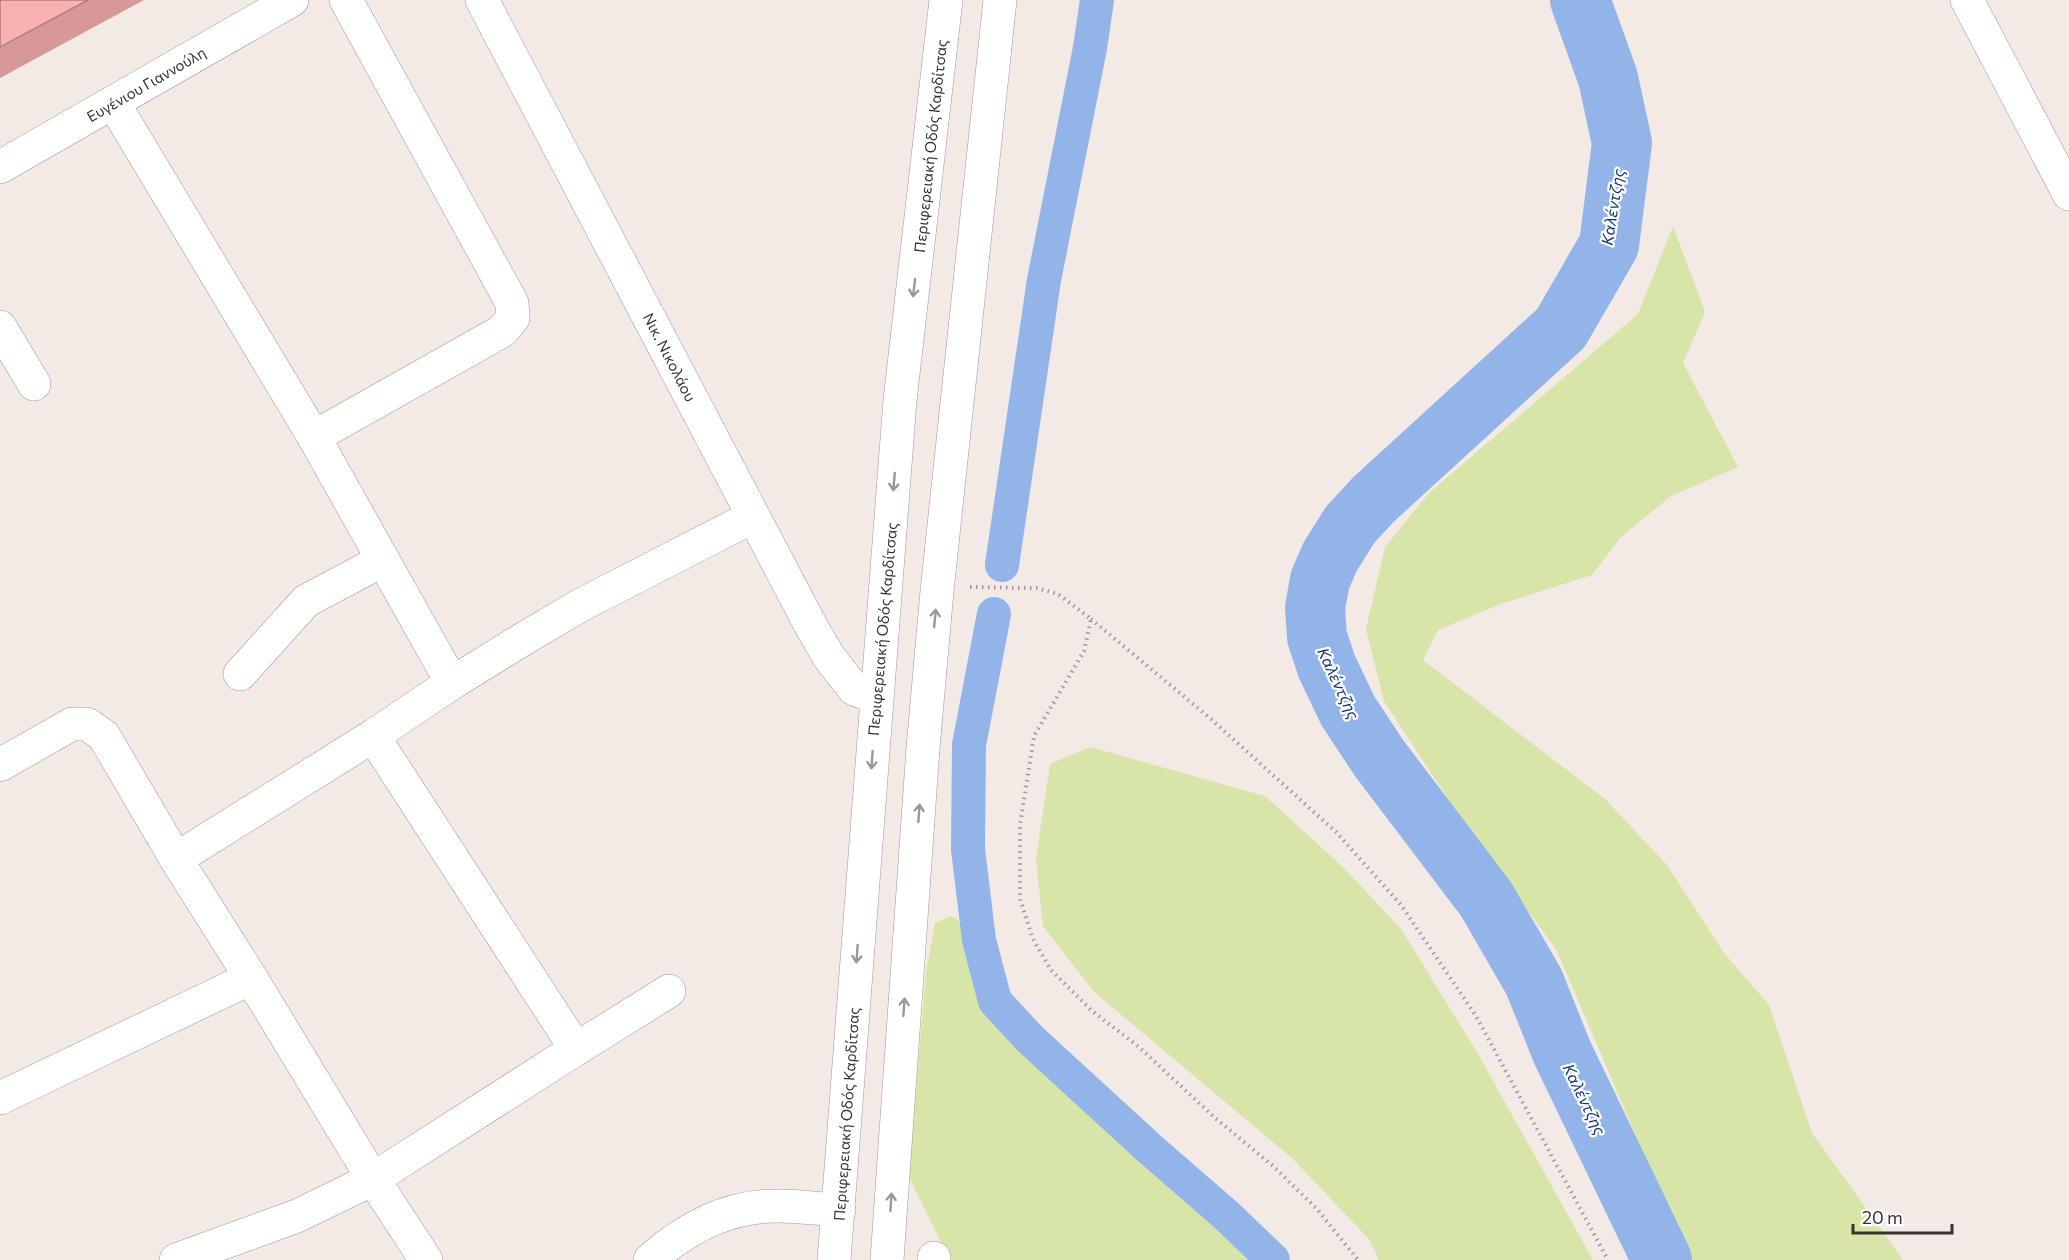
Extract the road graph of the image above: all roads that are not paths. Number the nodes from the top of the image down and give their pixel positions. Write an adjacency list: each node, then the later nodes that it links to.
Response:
1 (292, 0): 7 (street, Ευγένιου Γιαννούλη)
2 (346, 0): 12 (street)
3 (482, 0): 13 (street, Νικ. Νικολάου)
4 (946, 0): 17 (street, Περιφερειακή Οδός Καρδίτσας, one-way to 17)
5 (1000, 0): 31 (street, one-way to 5)
6 (1967, 0): 9 (street)
7 (114, 104): 8 (street, Ευγένιου Γιαννούλη); 12 (street)
8 (0, 167)
9 (2069, 194)
10 (0, 327): 11 (street)
11 (34, 384)
12 (314, 437): 14 (street)
13 (752, 517): 16 (street); 17 (street, Νικ. Νικολάου)
14 (383, 560): 15 (street); 16 (street)
15 (240, 674)
16 (452, 683): 18 (street)
17 (876, 697): 26 (street, Περιφερειακή Οδός Καρδίτσας, one-way to 26)
18 (373, 736): 20 (street); 23 (street)
19 (0, 765): 20 (street)
20 (176, 859): 21 (street)
21 (252, 978): 24 (street); 25 (street)
22 (669, 991): 23 (street)
23 (576, 1048): 25 (street)
24 (0, 1098)
25 (373, 1179): 27 (street); 28 (street)
26 (839, 1210): 29 (street); 30 (street, Περιφερειακή Οδός Καρδίτσας)
27 (176, 1260)
28 (426, 1260)
29 (650, 1260)
30 (834, 1260)
31 (887, 1260)

